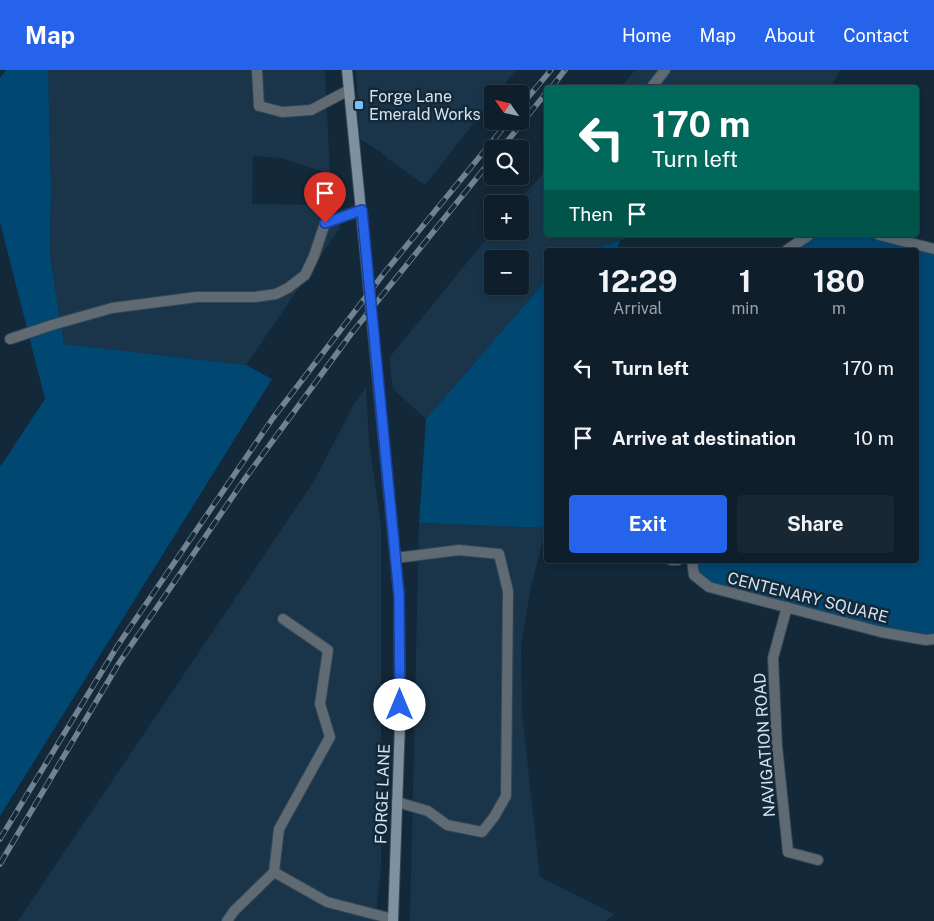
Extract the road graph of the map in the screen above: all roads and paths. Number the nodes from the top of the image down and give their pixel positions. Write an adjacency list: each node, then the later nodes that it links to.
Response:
1 (257, 70): 5 (street)
2 (347, 70): 5 (street, FORGE LANE)
3 (665, 70): 4 (street)
4 (653, 85)
5 (349, 90): 6 (street, FORGE LANE)
6 (362, 210): 11 (street); 12 (street, FORGE LANE)
7 (806, 237): 9 (street)
8 (887, 237): 10 (street)
9 (790, 248)
10 (934, 249)
11 (10, 339)
12 (396, 558): 17 (street, FORGE LANE); 17 (street)
13 (692, 563): 14 (street, CENTENARY SQUARE)
14 (787, 607): 16 (street, CENTENARY SQUARE); 18 (street, NAVIGATION ROAD)
15 (283, 619): 19 (street)
16 (934, 639)
17 (397, 802): 20 (street, FORGE LANE)
18 (818, 860)
19 (274, 872): 20 (street); 21 (street)
20 (393, 920)
21 (227, 921)

